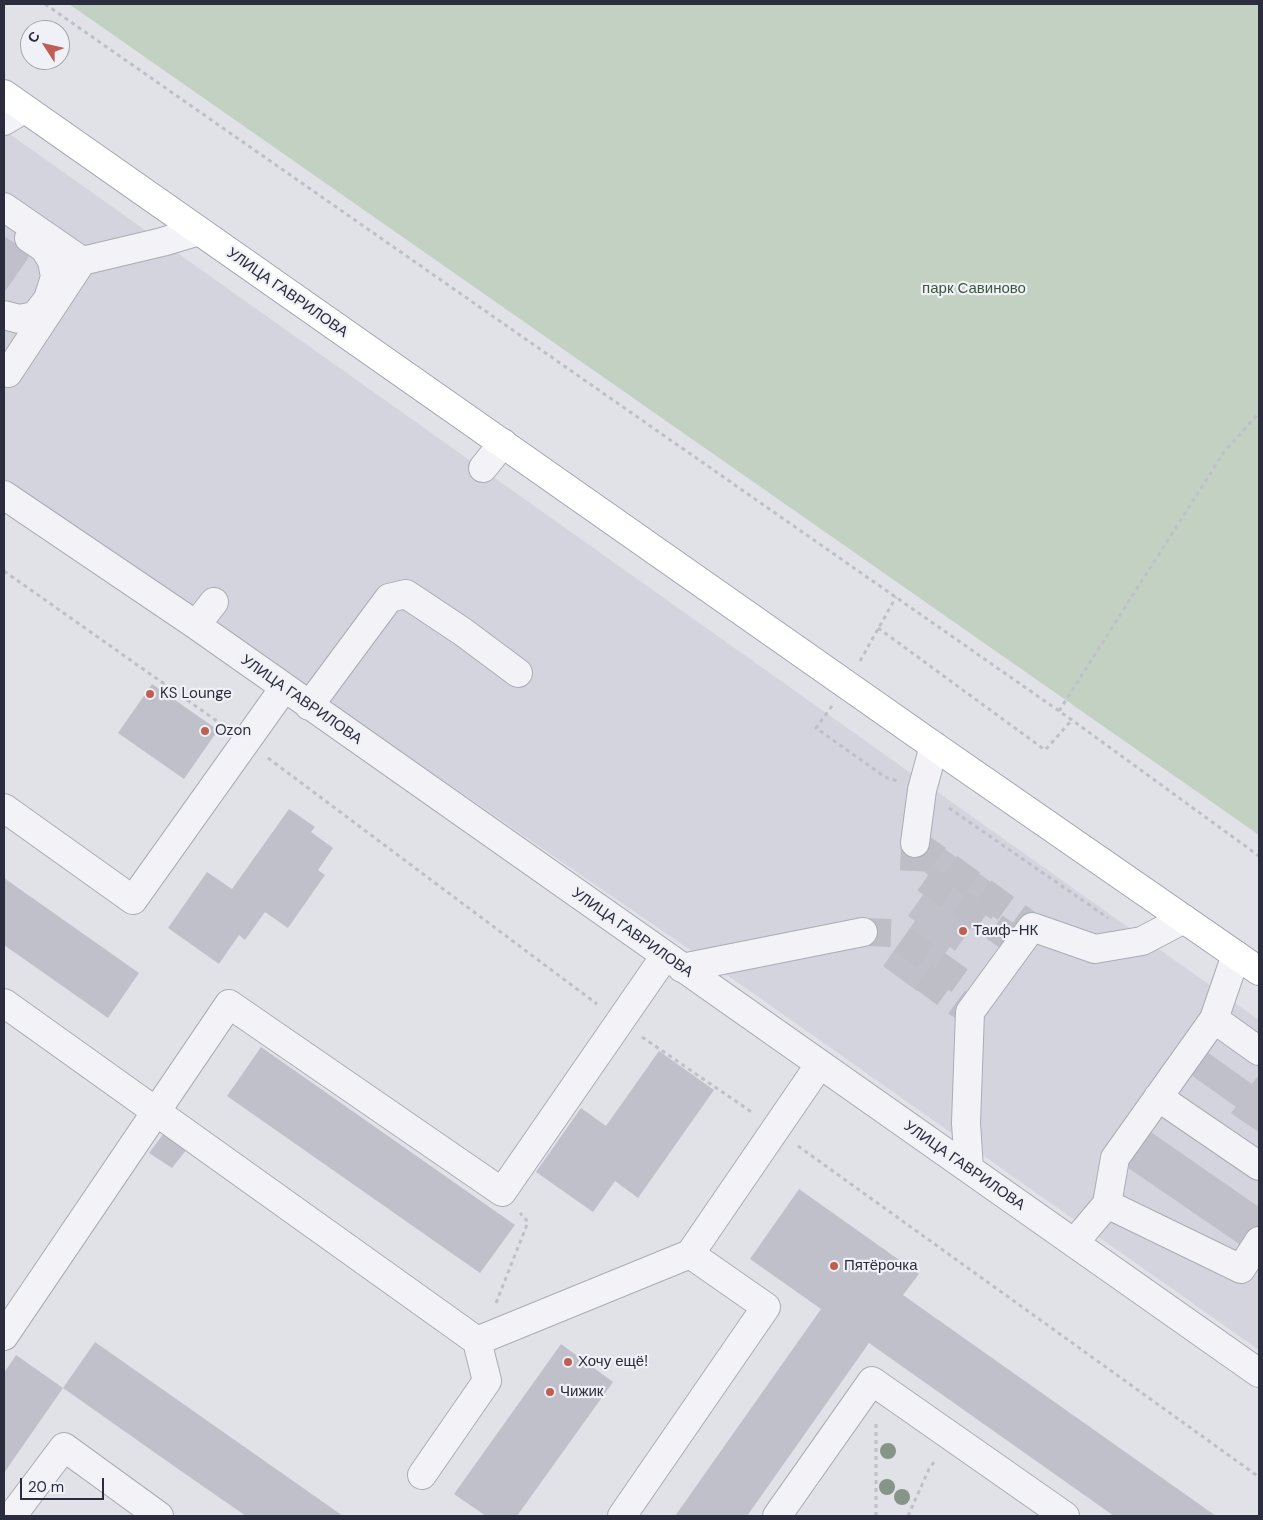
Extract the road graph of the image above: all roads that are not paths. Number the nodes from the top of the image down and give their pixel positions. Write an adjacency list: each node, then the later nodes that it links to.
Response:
1 (11, 108): 4 (main road, УЛИЦА ГАВРИЛОВА)
2 (4, 207): 5 (street)
3 (4, 219): 6 (street)
4 (199, 231): 5 (street); 8 (main road, УЛИЦА ГАВРИЛОВА)
5 (82, 261): 7 (street)
6 (4, 315)
7 (5, 374)
8 (503, 443): 9 (street); 16 (main road, УЛИЦА ГАВРИЛОВА)
9 (483, 468)
10 (4, 495): 12 (street, УЛИЦА ГАВРИЛОВА)
11 (214, 602): 12 (street)
12 (196, 625): 14 (street, УЛИЦА ГАВРИЛОВА)
13 (518, 674): 15 (street)
14 (284, 688): 15 (street, УЛИЦА ГАВРИЛОВА); 17 (street)
15 (309, 706): 22 (street, УЛИЦА ГАВРИЛОВА)
16 (934, 746): 18 (street); 19 (main road, УЛИЦА ГАВРИЛОВА)
17 (4, 808)
18 (915, 843)
19 (1184, 919): 21 (main road, УЛИЦА ГАВРИЛОВА); 31 (street)
20 (864, 932): 22 (street)
21 (1236, 955): 23 (main road, УЛИЦА ГАВРИЛОВА); 25 (street)
22 (674, 962): 27 (street, УЛИЦА ГАВРИЛОВА); 29 (street)
23 (1259, 971)
24 (4, 1003): 29 (street)
25 (1214, 1019): 26 (street); 28 (street)
26 (1259, 1051)
27 (820, 1064): 31 (street, УЛИЦА ГАВРИЛОВА); 35 (street)
28 (1158, 1097): 30 (street); 32 (street)
29 (155, 1112): 36 (street); 37 (street)
30 (1259, 1166)
31 (968, 1169): 34 (street, УЛИЦА ГАВРИЛОВА)
32 (1107, 1204): 33 (street); 34 (street)
33 (1259, 1242)
34 (1074, 1243): 38 (street, УЛИЦА ГАВРИЛОВА)
35 (690, 1254): 37 (street); 42 (street)
36 (4, 1336)
37 (477, 1342): 39 (street)
38 (1259, 1373)
39 (422, 1475)
40 (12, 1516): 41 (street)
41 (159, 1516)
42 (622, 1516)
43 (777, 1516): 44 (street)
44 (1065, 1516)

